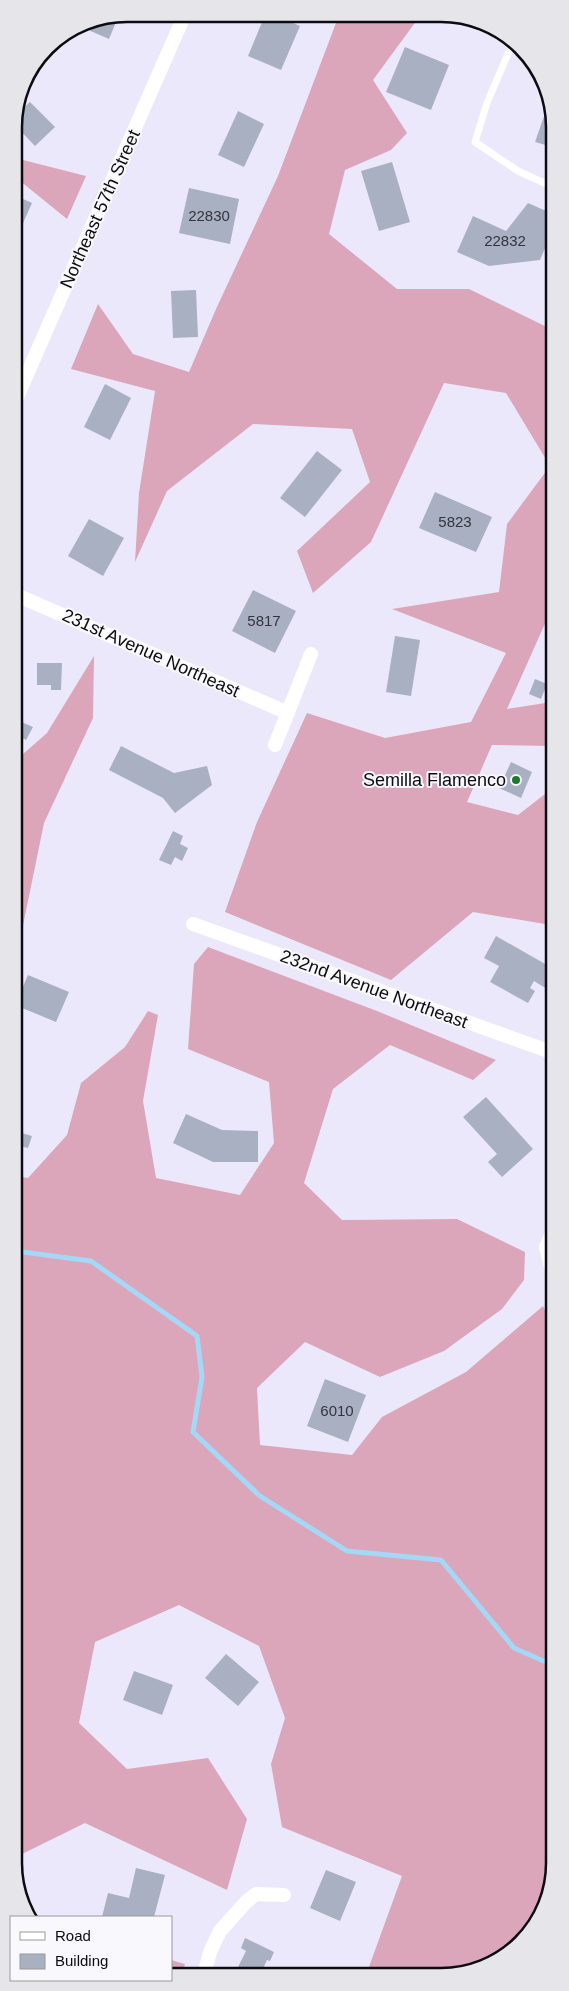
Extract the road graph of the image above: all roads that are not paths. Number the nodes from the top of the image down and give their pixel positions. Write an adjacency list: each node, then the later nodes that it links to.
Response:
1 (181, 23): 4 (street, Northeast 57th Street)
2 (510, 48): 3 (lane)
3 (546, 185)
4 (23, 384)
5 (23, 598): 7 (street, 231st Avenue Northeast)
6 (311, 654): 7 (street)
7 (288, 713): 8 (street)
8 (275, 745)
9 (193, 924): 10 (street, 232nd Avenue Northeast)
10 (546, 1050)
11 (284, 1895): 12 (street)
12 (206, 1968)

